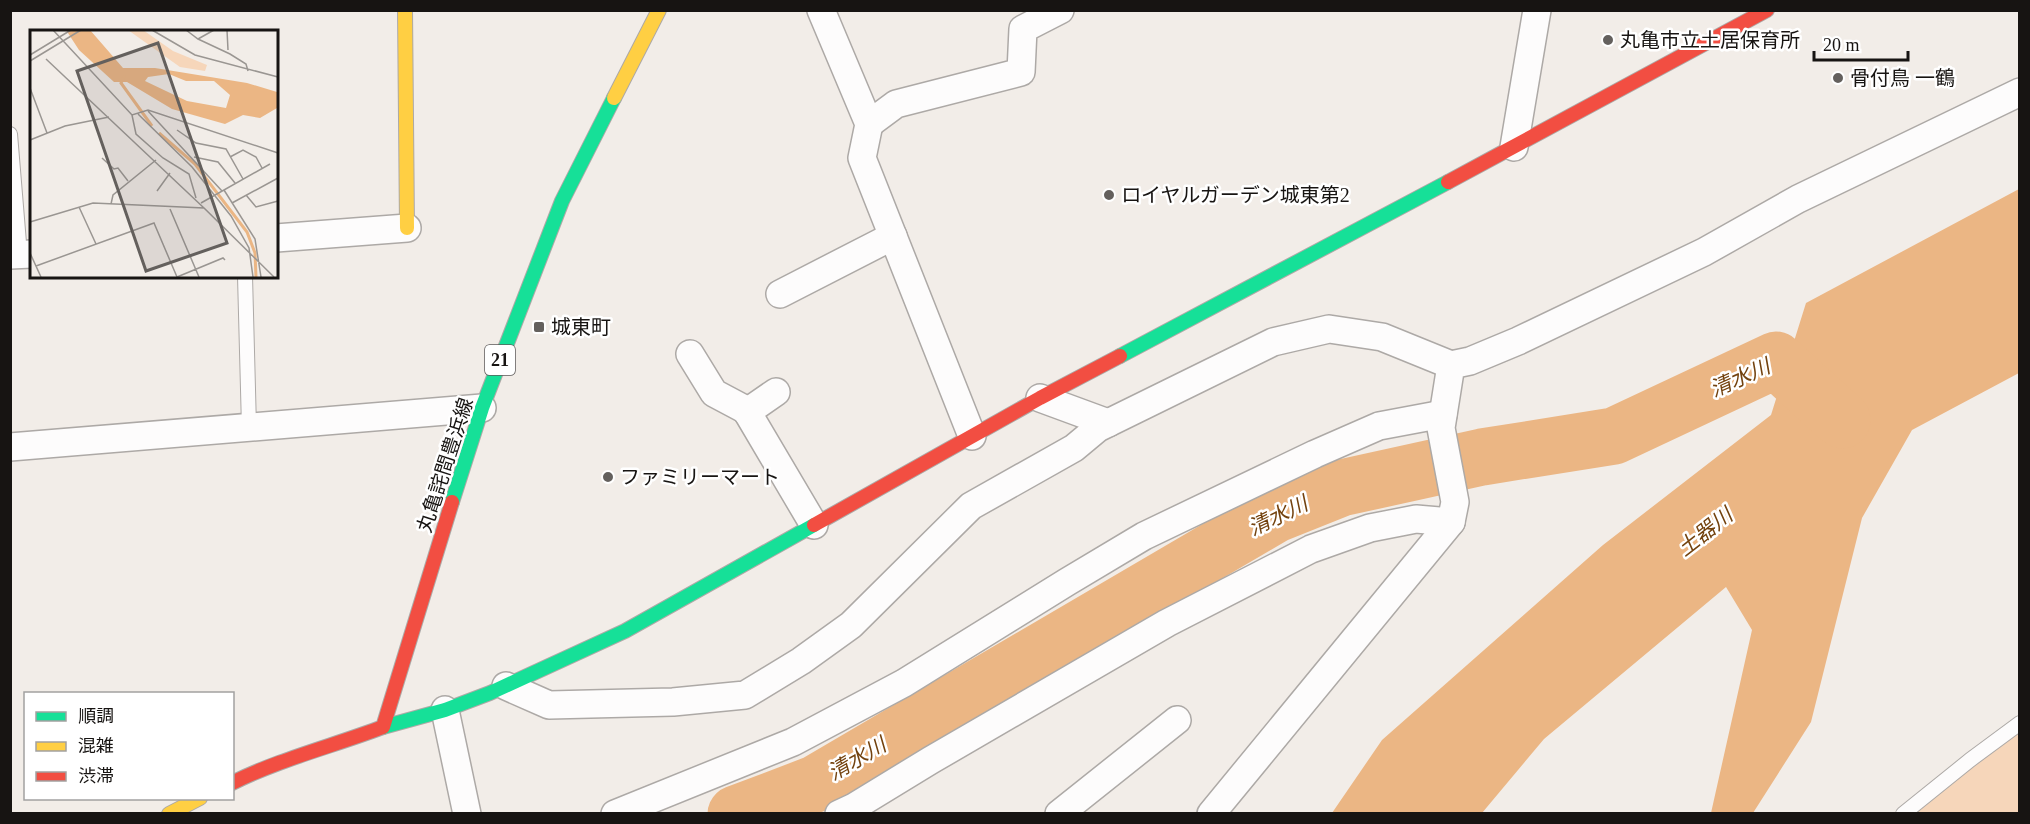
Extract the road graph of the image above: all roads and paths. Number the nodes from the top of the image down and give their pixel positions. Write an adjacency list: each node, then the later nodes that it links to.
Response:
1 (405, 10): 11 (street)
2 (820, 10): 8 (street)
3 (1060, 10): 8 (street)
4 (1537, 10): 10 (street)
5 (1767, 10): 10 (street)
6 (658, 11): 21 (street, 丸亀詫間豊浜線 / 21)
7 (2019, 92): 18 (street)
8 (869, 124): 12 (street)
9 (10, 134): 14 (lane)
10 (1514, 147): 20 (street)
11 (407, 228): 13 (street)
12 (893, 236): 16 (street); 26 (street)
13 (278, 238)
14 (21, 255)
15 (245, 278): 25 (lane)
16 (780, 294)
17 (690, 354): 22 (street)
18 (1451, 365): 23 (street); 24 (street)
19 (776, 392): 22 (street)
20 (1040, 398): 24 (street); 26 (street)
21 (483, 408): 25 (street); 34 (street, 丸亀詫間豊浜線 / 21)
22 (747, 412): 29 (street)
23 (1442, 421): 28 (street); 40 (street)
24 (1108, 423): 30 (street)
25 (249, 427): 27 (street)
26 (972, 436): 29 (street)
27 (10, 447)
28 (1453, 512): 37 (street); 43 (street)
29 (814, 525): 30 (street)
30 (506, 686): 31 (street)
31 (445, 710): 34 (street); 39 (street)
32 (1177, 720): 42 (street)
33 (2019, 723): 44 (lane)
34 (383, 727): 35 (street)
35 (234, 782)
36 (196, 800): 38 (street)
37 (875, 802): 41 (street)
38 (169, 813)
39 (467, 813)
40 (615, 813)
41 (839, 813)
42 (1059, 813)
43 (1211, 813)
44 (1903, 813)

